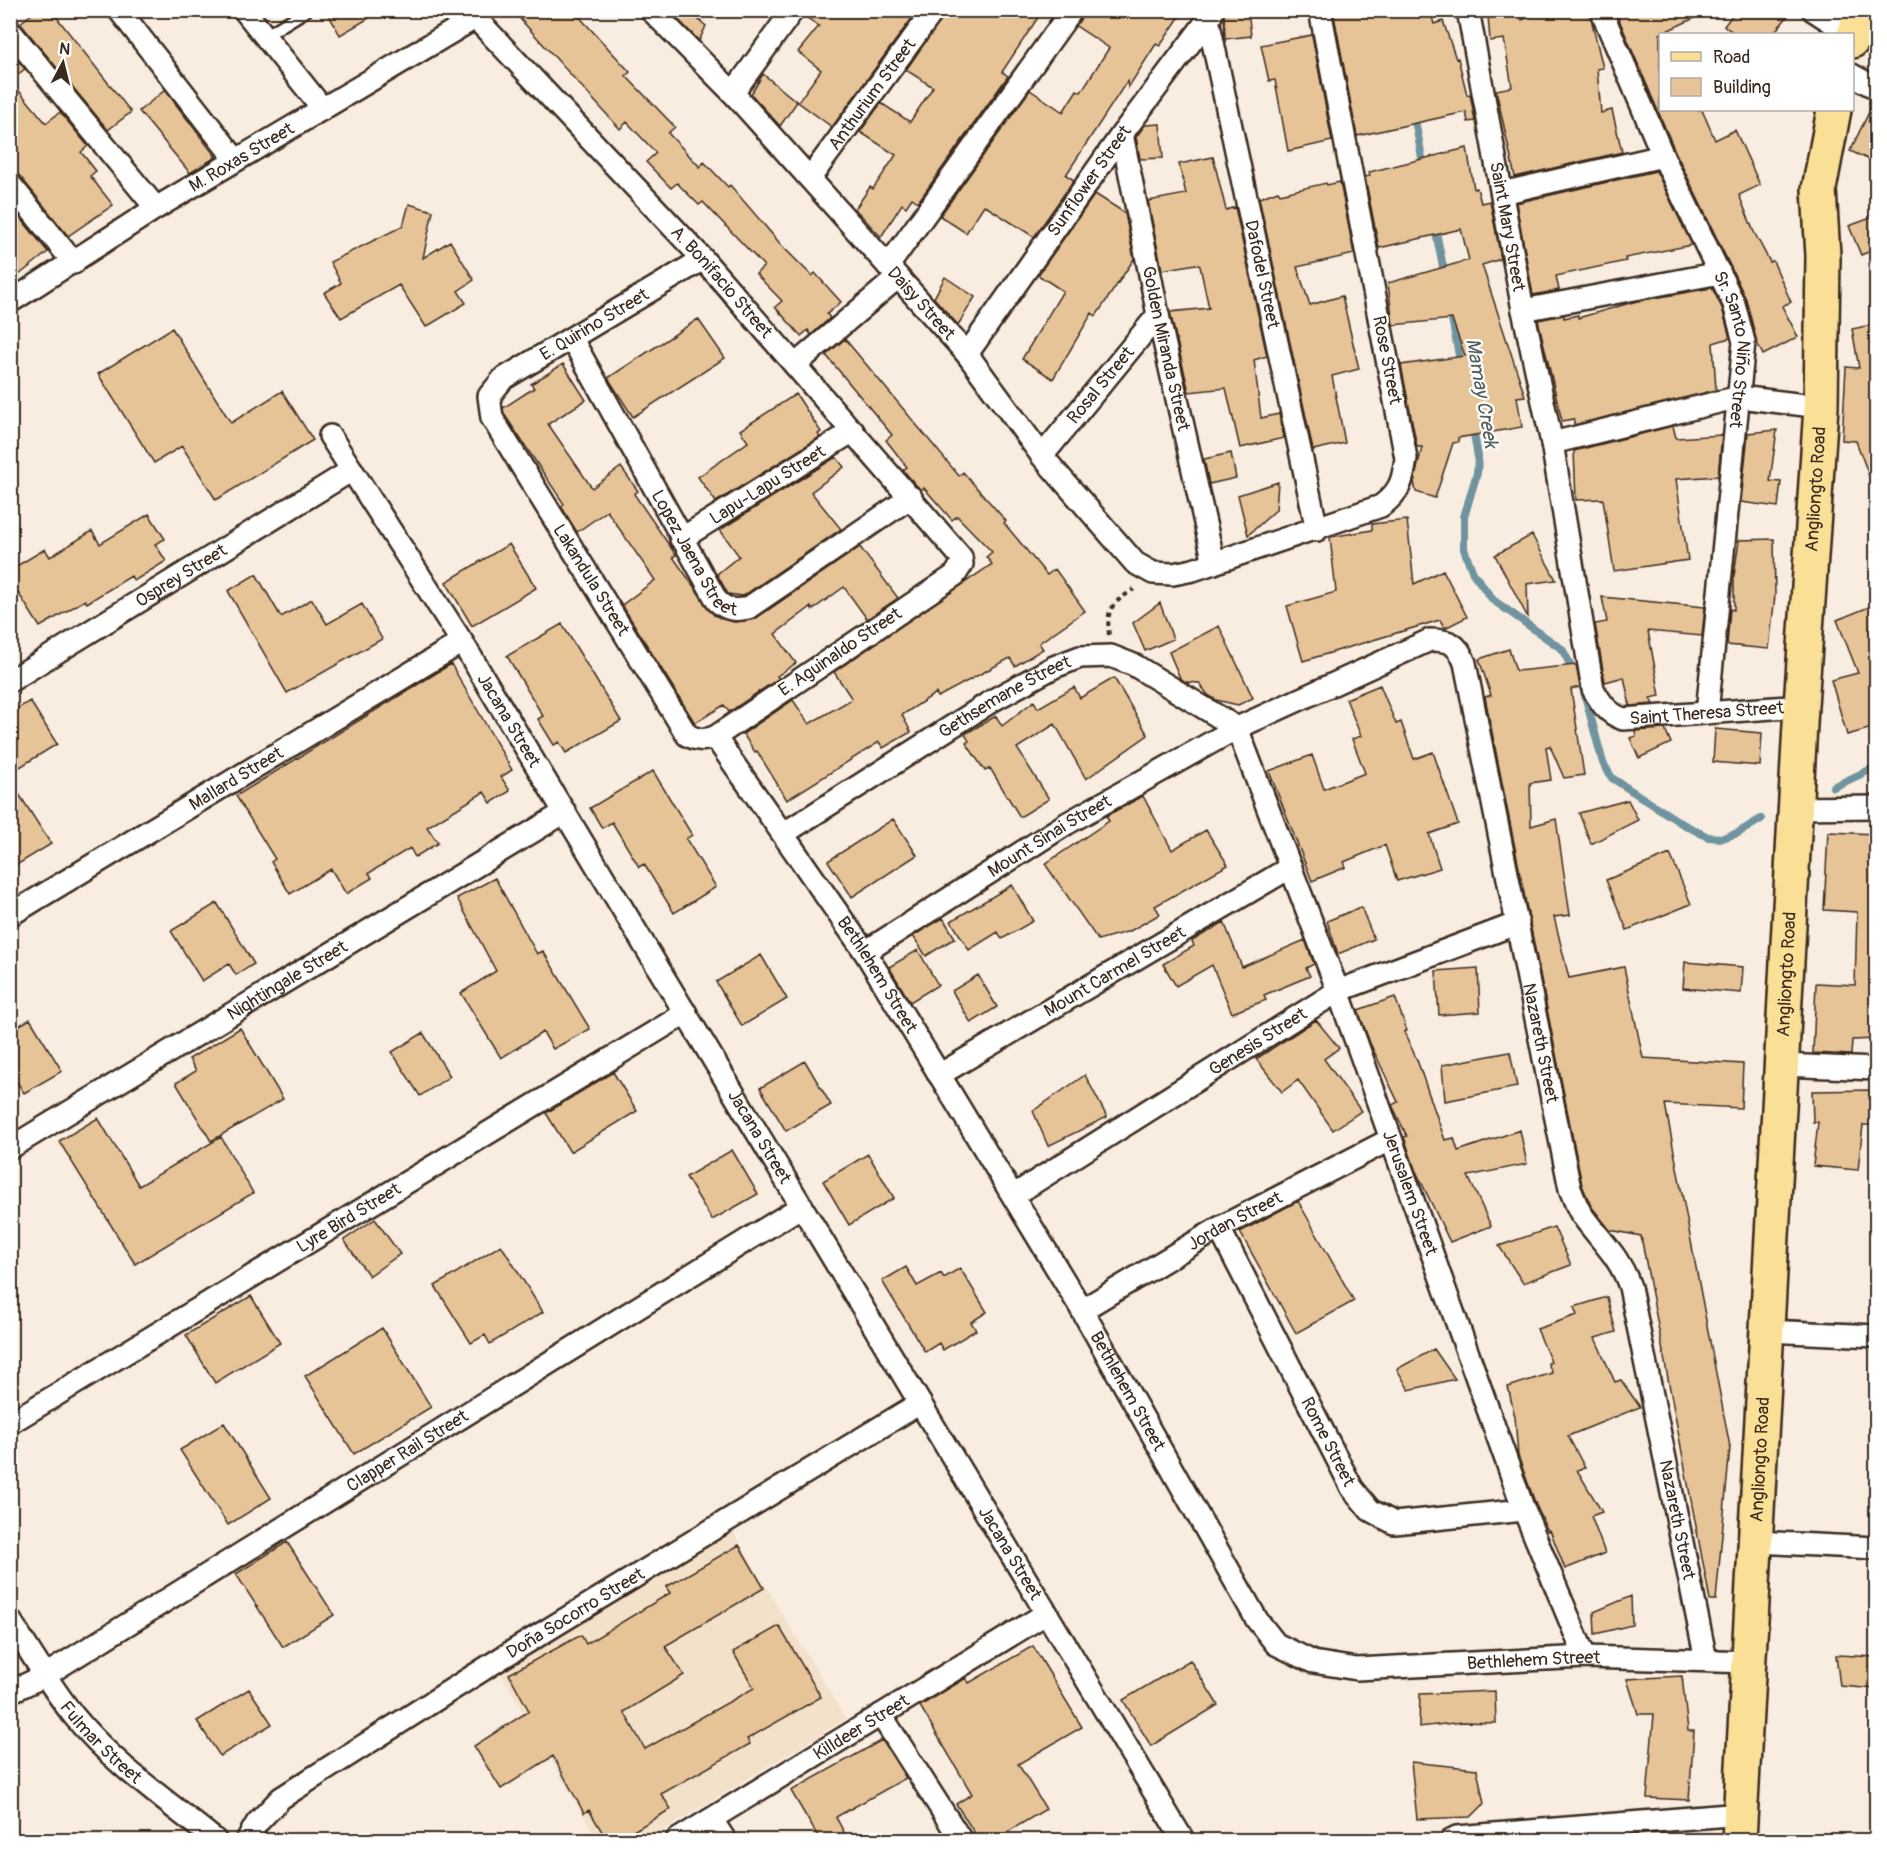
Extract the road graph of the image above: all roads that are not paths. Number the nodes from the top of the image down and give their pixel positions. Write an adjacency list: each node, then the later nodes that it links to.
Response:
1 (119, 10): 24 (street)
2 (244, 10): 16 (street)
3 (307, 10): 16 (lane)
4 (793, 10): 19 (street)
5 (934, 10): 25 (street, Anthurium Street)
6 (1072, 10): 31 (street)
7 (1320, 10): 48 (street, Rose Street)
8 (1468, 10): 27 (street, Saint Mary Street)
9 (1601, 10): 23 (street, Sr. Santo Niño Street)
10 (1813, 10): 15 (street)
11 (657, 13): 19 (street, Daisy Street)
12 (472, 14): 20 (street, M. Roxas Street); 29 (street, A. Bonifacio Street)
13 (1211, 15): 22 (street, Sunflower Street); 48 (street, Dafodel Street)
14 (10, 31): 28 (street)
15 (1854, 32)
16 (265, 36): 20 (street)
17 (1854, 76): 18 (street)
18 (1876, 88)
19 (733, 93): 25 (street, Daisy Street)
20 (323, 109): 24 (street, M. Roxas Street)
21 (1834, 111): 41 (main road, Angliongto Road)
22 (1122, 134): 35 (street, Golden Miranda Street); 37 (street, Sunflower Street)
23 (1663, 156): 27 (street); 32 (street, Sr. Santo Niño Street)
24 (236, 160): 28 (street, M. Roxas Street)
25 (810, 178): 31 (street, Daisy Street)
26 (10, 184): 30 (street)
27 (1502, 193): 34 (street, Saint Mary Street)
28 (156, 208): 30 (street, M. Roxas Street)
29 (703, 259): 36 (street, E. Quirino Street); 38 (street, A. Bonifacio Street)
30 (74, 263): 33 (street, M. Roxas Street)
31 (893, 271): 37 (street, Daisy Street); 38 (street)
32 (1720, 273): 34 (street); 40 (street, Sr. Santo Niño Street)
33 (10, 302)
34 (1523, 310): 44 (street, Saint Mary Street)
35 (1158, 315): 45 (street, Rosal Street); 50 (street, Golden Miranda Street)
36 (572, 339): 39 (street, E. Quirino Street); 49 (street, Lopez Jaena Street)
37 (967, 354): 45 (street, Daisy Street)
38 (795, 365): 42 (street, A. Bonifacio Street)
39 (489, 396): 59 (street, Lakandula Street)
40 (1738, 397): 41 (street); 44 (street); 56 (street, Sr. Santo Niño Street)
41 (1821, 407): 55 (main road, Angliongto Road)
42 (853, 431): 47 (street, A. Bonifacio Street); 49 (street, Lapu-Lapu Street)
43 (330, 436): 46 (street, Jacana Street)
44 (1552, 443): 57 (street, Saint Mary Street)
45 (1042, 456): 52 (street, Daisy Street)
46 (352, 470): 53 (street, Jacana Street); 54 (street, Osprey Street)
47 (911, 497): 49 (street, Lopez Jaena Street); 51 (street, A. Bonifacio Street)
48 (1317, 530): 50 (street, Rose Street)
49 (681, 540)
50 (1214, 563): 52 (street, Rose Street)
51 (962, 564): 59 (street, E. Aguinaldo Street)
52 (1193, 570)
53 (462, 642): 62 (street, Jacana Street); 65 (street, Mallard Street)
54 (10, 681)
55 (1801, 706): 56 (street, Saint Theresa Street); 61 (main road, Angliongto Road)
56 (1707, 713): 57 (street, Saint Theresa Street)
57 (1613, 715)
58 (1238, 728): 63 (street, Gethsemane Street); 64 (street, Jerusalem Street); 66 (street, Nazareth Street); 67 (street, Mount Sinai Street)
59 (715, 737): 63 (street, Bethlehem Street)
60 (1876, 807): 61 (street)
61 (1797, 808): 70 (main road, Angliongto Road)
62 (565, 812): 69 (street, Jacana Street); 74 (street, Nightingale Street)
63 (783, 834): 67 (street, Bethlehem Street)
64 (1291, 867): 68 (street, Jerusalem Street); 72 (street, Mount Carmel Street)
65 (10, 915)
66 (1518, 922): 68 (street, Genesis Street); 89 (street, Nazareth Street)
67 (865, 952): 72 (street, Bethlehem Street)
68 (1338, 991): 73 (street, Jerusalem Street); 75 (street, Genesis Street)
69 (686, 1013): 76 (street, Jacana Street); 82 (street, Lyre Bird Street)
70 (1782, 1065): 71 (street); 79 (main road, Angliongto Road)
71 (1876, 1070)
72 (939, 1075): 75 (street, Bethlehem Street)
73 (1391, 1139): 77 (street, Jordan Street); 83 (street, Jerusalem Street)
74 (10, 1148)
75 (1014, 1195): 78 (street, Bethlehem Street)
76 (802, 1206): 81 (street, Jacana Street); 91 (street, Clapper Rail Street)
77 (1219, 1228): 78 (street, Jordan Street); 83 (street, Rome Street)
78 (1082, 1310): 88 (street, Bethlehem Street)
79 (1768, 1330): 80 (street); 84 (main road, Angliongto Road)
80 (1876, 1336)
81 (920, 1403): 86 (street, Jacana Street); 97 (street, Doña Socorro Street)
82 (10, 1423)
83 (1524, 1510): 88 (street, Jerusalem Street)
84 (1756, 1542): 85 (street); 90 (main road, Angliongto Road)
85 (1876, 1548)
86 (1047, 1613): 93 (street, Killdeer Street); 101 (street, Jacana Street)
87 (10, 1620): 91 (street, Fulmar Street)
88 (1585, 1657): 89 (street, Bethlehem Street)
89 (1706, 1660): 90 (street, Bethlehem Street)
90 (1750, 1662): 95 (main road, Angliongto Road)
91 (44, 1676): 92 (street, Clapper Rail Street); 96 (street, Fulmar Street)
92 (10, 1692)
93 (881, 1715): 94 (street, Killdeer Street); 100 (street)
94 (712, 1820): 98 (street, Killdeer Street); 99 (street)
95 (1740, 1827): 102 (street)
96 (215, 1840)
97 (247, 1840)
98 (677, 1840)
99 (725, 1840)
100 (961, 1840)
101 (1183, 1840)
102 (1451, 1840)

